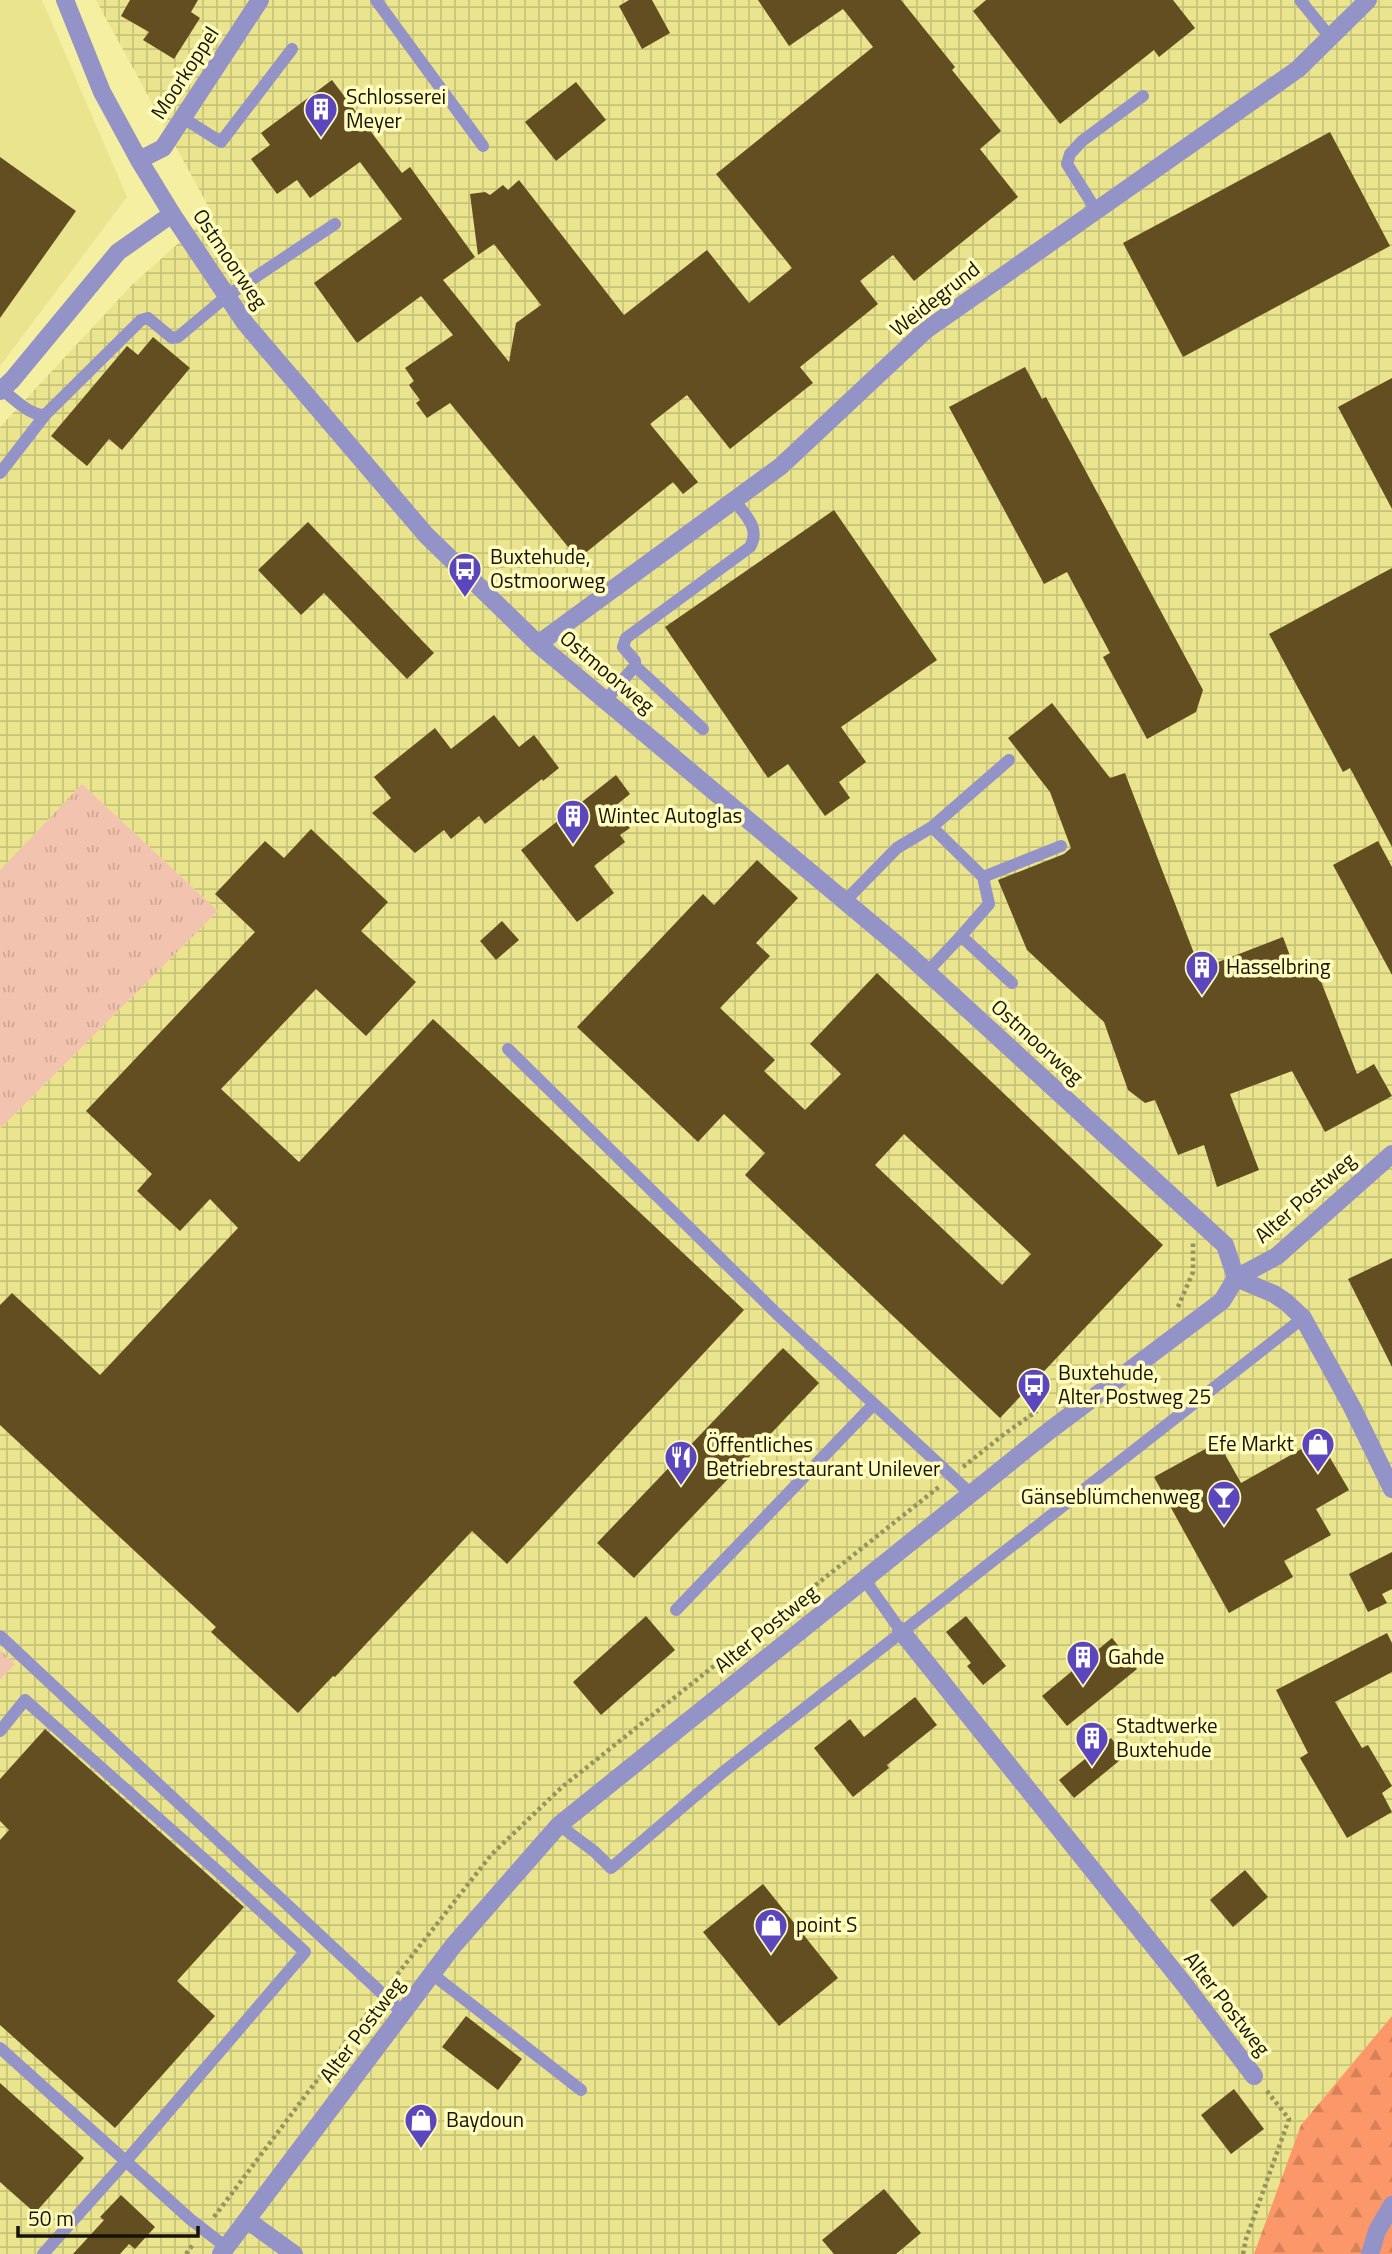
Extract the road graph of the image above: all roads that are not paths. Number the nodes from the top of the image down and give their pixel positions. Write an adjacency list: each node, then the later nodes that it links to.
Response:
1 (65, 0): 11 (street, Ostmoorweg)
2 (260, 0): 9 (street, Moorkoppel)
3 (376, 0): 10 (lane)
4 (1300, 0): 6 (lane)
5 (1367, 0): 6 (street, Weidegrund)
6 (1330, 37): 12 (street, Weidegrund)
7 (292, 49): 9 (lane)
8 (1143, 96): 12 (lane)
9 (183, 118): 11 (street, Moorkoppel)
10 (483, 146)
11 (139, 160): 13 (street, Ostmoorweg)
12 (1096, 210): 19 (street, Weidegrund)
13 (172, 214): 15 (street, Ostmoorweg); 16 (street)
14 (335, 224): 15 (lane)
15 (227, 296): 17 (lane); 20 (street, Ostmoorweg)
16 (1, 390): 17 (lane)
17 (45, 415): 18 (lane)
18 (0, 473)
19 (734, 500): 20 (street, Weidegrund); 21 (lane)
20 (538, 644): 22 (street, Ostmoorweg)
21 (635, 666): 22 (lane); 23 (lane)
22 (606, 701): 28 (street, Ostmoorweg)
23 (703, 729)
24 (1009, 761): 25 (lane)
25 (932, 827): 27 (lane); 28 (lane)
26 (1061, 846): 27 (lane)
27 (983, 877): 29 (lane)
28 (845, 901): 30 (street, Ostmoorweg)
29 (961, 936): 30 (lane); 31 (lane)
30 (927, 972): 34 (street, Ostmoorweg)
31 (1012, 983)
32 (508, 1049): 36 (lane)
33 (1392, 1154): 34 (street, Alter Postweg)
34 (1236, 1278): 35 (street); 38 (street, Alter Postweg)
35 (1303, 1318): 37 (street); 41 (lane)
36 (874, 1404): 38 (lane); 40 (lane)
37 (1392, 1489)
38 (971, 1494): 39 (street, Alter Postweg)
39 (864, 1579): 41 (lane); 44 (street, Alter Postweg)
40 (676, 1610)
41 (901, 1631): 44 (lane); 48 (street, Alter Postweg)
42 (0, 1636): 46 (lane)
43 (0, 1731): 50 (lane)
44 (559, 1825): 45 (street, Alter Postweg)
45 (432, 1974): 46 (street, Alter Postweg); 49 (lane)
46 (403, 2013): 52 (street, Alter Postweg)
47 (0, 2048): 50 (lane)
48 (1254, 2076)
49 (581, 2090)
50 (126, 2161): 53 (lane); 54 (lane)
51 (1392, 2205): 56 (street)
52 (247, 2220): 53 (street, Alter Postweg); 55 (street)
53 (223, 2251)
54 (43, 2254)
55 (294, 2254)
56 (1370, 2254)

